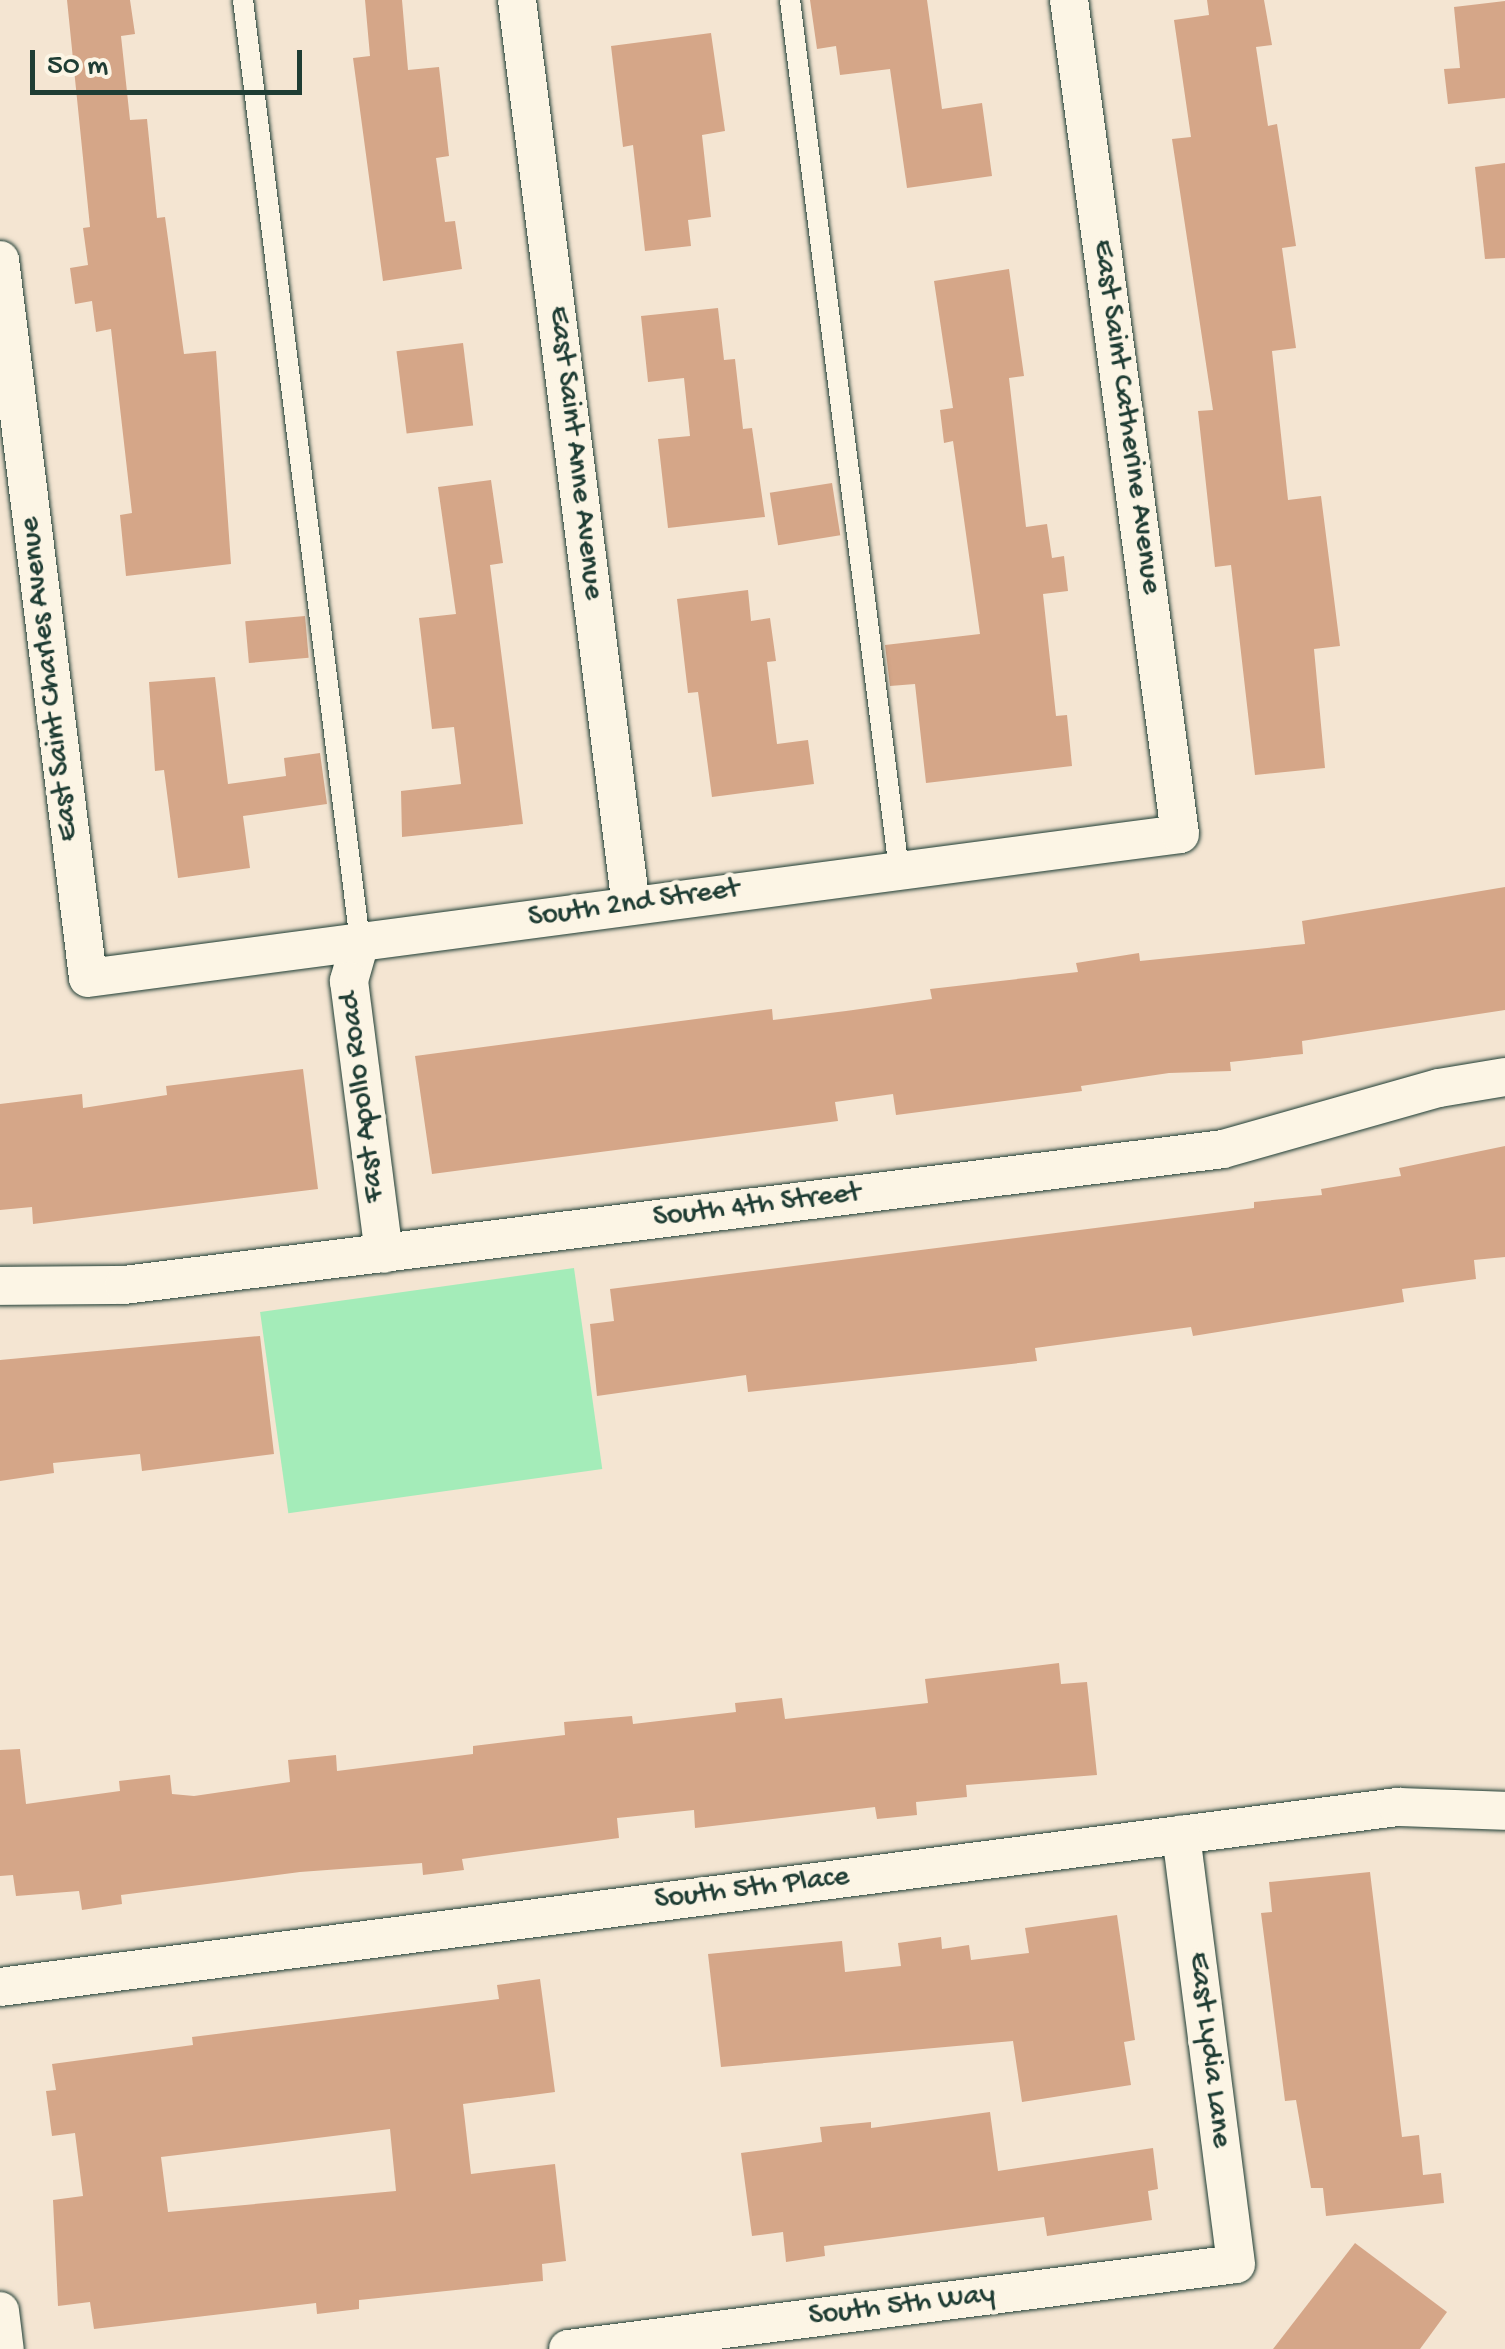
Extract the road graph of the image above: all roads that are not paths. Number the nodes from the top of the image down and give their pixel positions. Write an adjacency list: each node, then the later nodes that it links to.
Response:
1 (243, 0): 9 (lane)
2 (517, 0): 8 (street, East Saint Anne Avenue)
3 (790, 0): 7 (lane)
4 (1069, 0): 6 (street, East Saint Catherine Avenue)
5 (0, 260): 10 (street, East Saint Charles Avenue)
6 (1180, 834): 7 (street, South 2nd Street)
7 (899, 870): 8 (street, South 2nd Street)
8 (631, 906): 9 (street, South 2nd Street)
9 (360, 942): 10 (street, South 2nd Street); 12 (street, Fast Apollo Road)
10 (88, 978)
11 (1505, 1077): 12 (street, South 4th Street)
12 (384, 1254): 13 (street, South 4th Street)
13 (0, 1286)
14 (1505, 1811): 15 (street, South 5th Place)
15 (1180, 1836): 16 (street, South 5th Place); 17 (street, East Lydia Lane)
16 (0, 1987)
17 (1236, 2264): 20 (street, South 5th Way)
18 (0, 2311): 19 (street)
19 (4, 2349)
20 (568, 2349)

